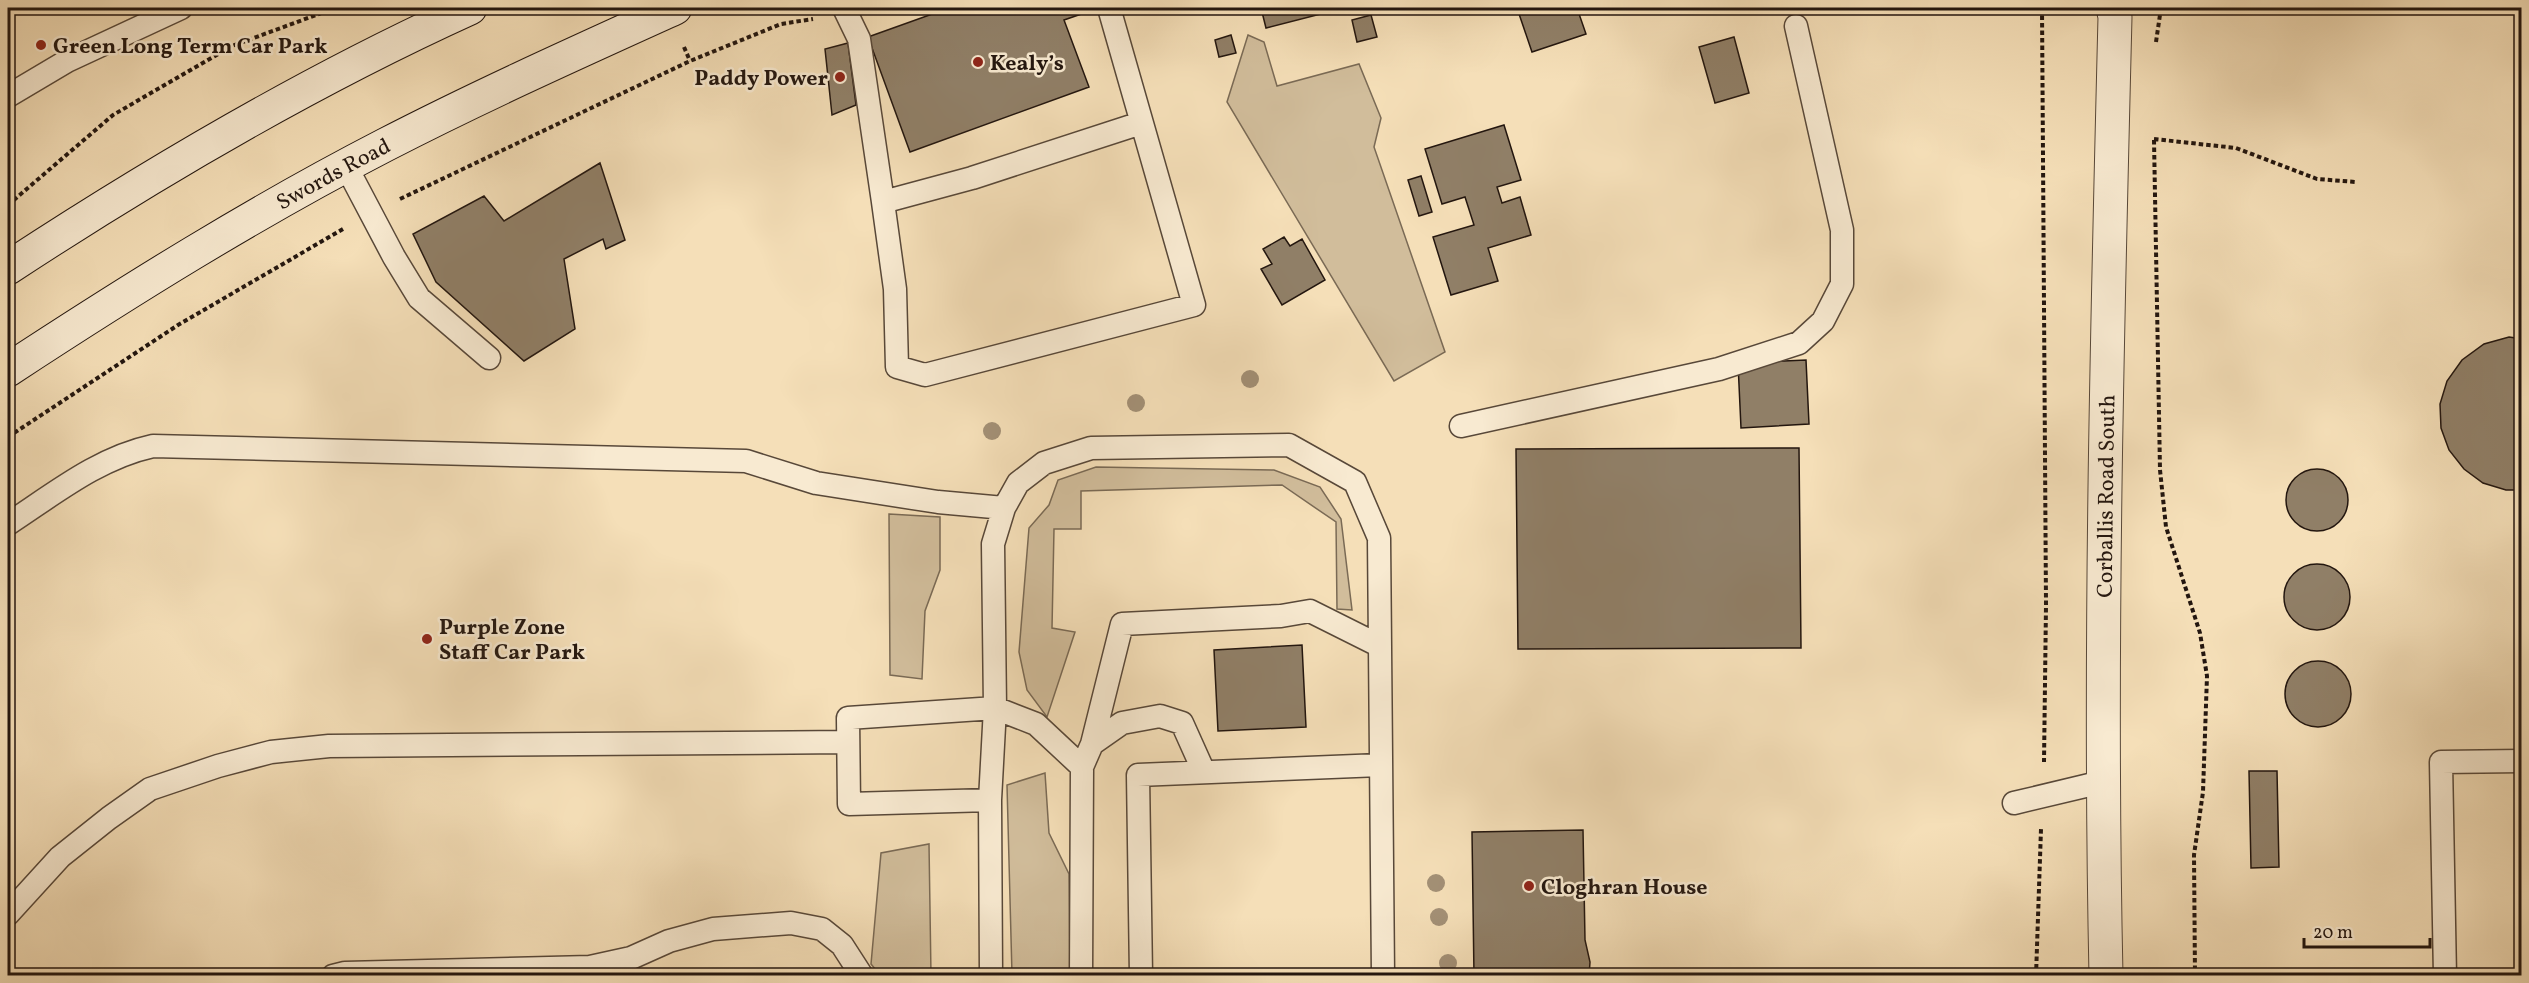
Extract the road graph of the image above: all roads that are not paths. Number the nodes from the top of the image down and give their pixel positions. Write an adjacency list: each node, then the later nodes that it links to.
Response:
1 (181, 8): 8 (lane)
2 (470, 8): 12 (main road)
3 (675, 8): 10 (main road, Swords Road)
4 (844, 8): 11 (lane)
5 (1109, 8): 9 (lane)
6 (2116, 11): 26 (main road, Corballis Road South)
7 (1796, 26): 15 (lane)
8 (8, 96)
9 (1142, 123): 11 (lane); 11 (lane)
10 (346, 166): 13 (lane); 14 (main road, Swords Road)
11 (883, 202)
12 (8, 268)
13 (489, 358)
14 (8, 370)
15 (1461, 426)
16 (1004, 508): 17 (lane); 18 (lane); 19 (lane)
17 (8, 524)
18 (1380, 646): 21 (lane); 23 (lane)
19 (995, 708): 20 (lane); 24 (lane); 27 (lane)
20 (848, 742): 27 (lane); 29 (lane)
21 (1092, 744): 24 (lane); 25 (lane)
22 (2522, 761): 37 (lane)
23 (1380, 765): 25 (lane); 35 (lane)
24 (1082, 767): 33 (lane)
25 (1204, 772): 34 (lane)
26 (2102, 782): 28 (lane); 36 (main road, Corballis Road South)
27 (990, 800): 32 (lane)
28 (2014, 803)
29 (8, 914)
30 (333, 975): 31 (lane)
31 (862, 975)
32 (991, 975)
33 (1082, 975)
34 (1142, 975)
35 (1383, 975)
36 (2106, 975)
37 (2445, 975)

